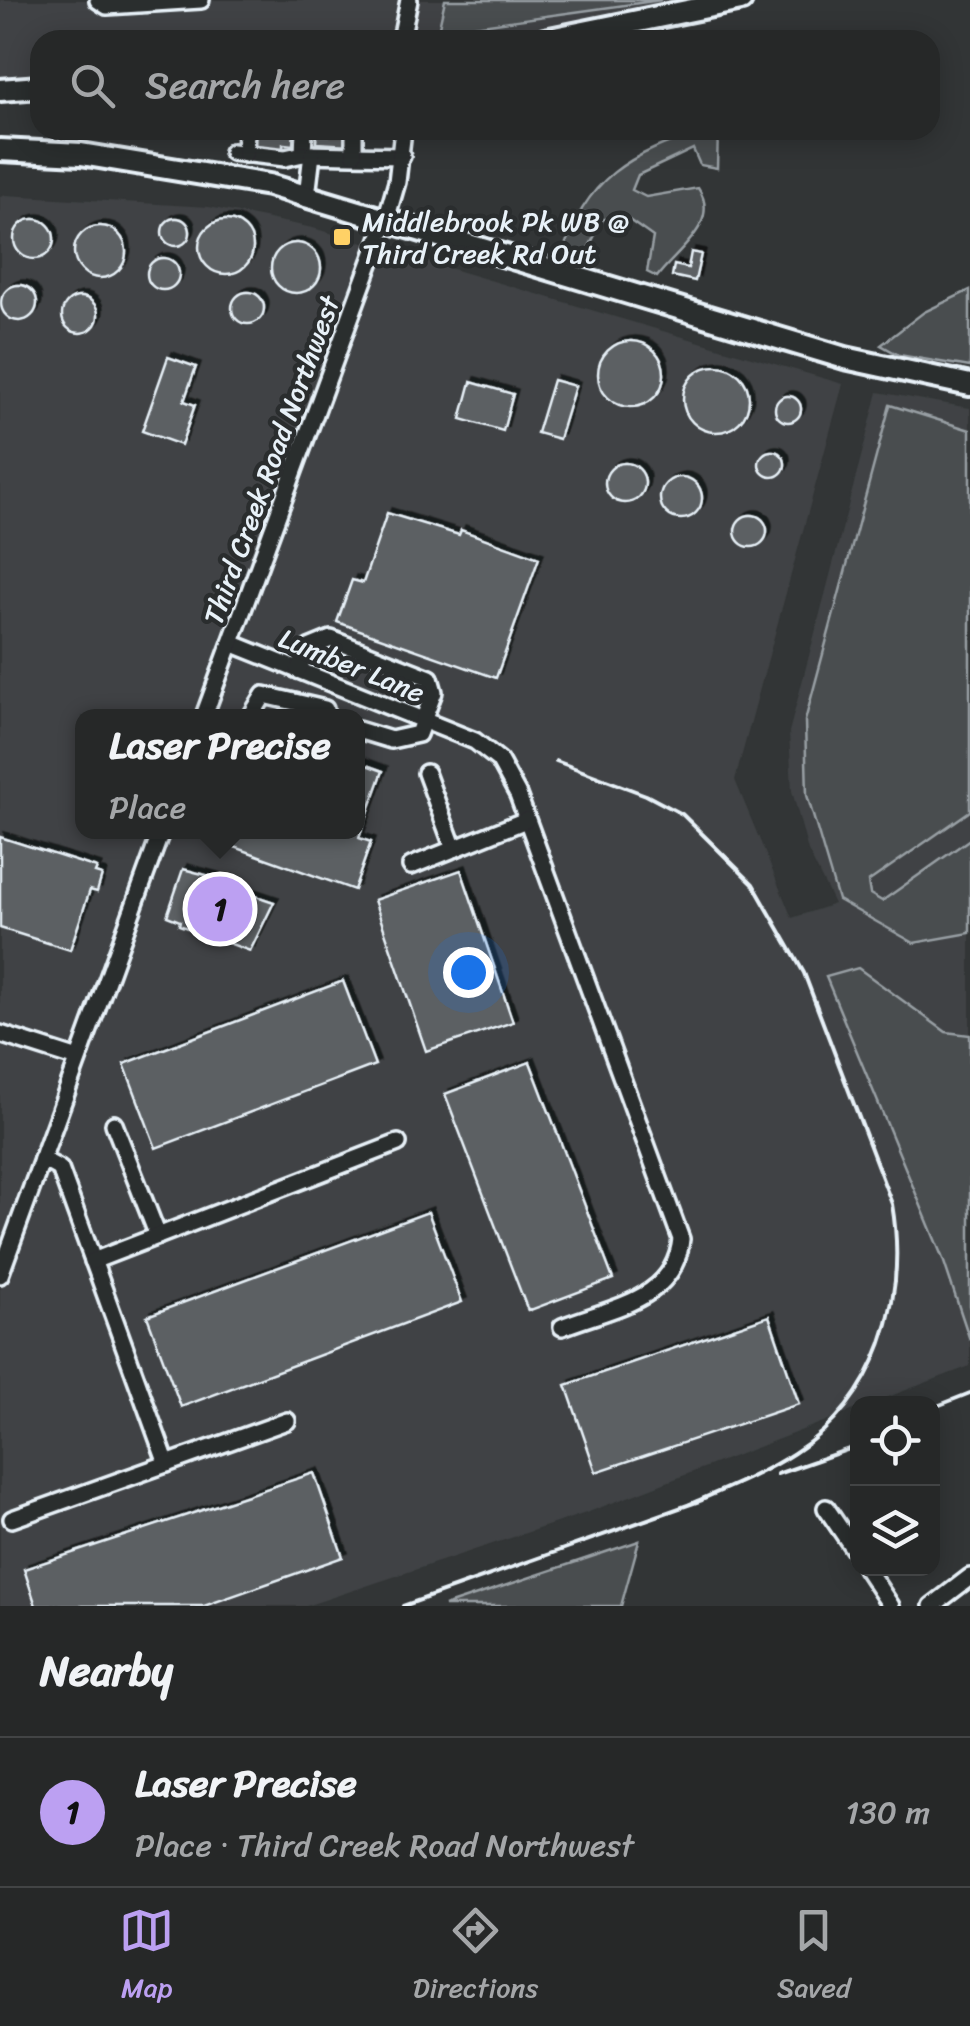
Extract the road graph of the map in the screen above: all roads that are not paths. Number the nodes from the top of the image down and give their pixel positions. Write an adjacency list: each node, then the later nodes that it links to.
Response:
1 (98, 0): 2 (street)
2 (201, 0)
3 (409, 0): 5 (street)
4 (742, 0): 6 (main road)
5 (403, 30)
6 (594, 30)
7 (1, 84): 8 (main road)
8 (30, 85)
9 (243, 140): 14 (street)
10 (305, 140): 14 (street)
11 (353, 140): 15 (street)
12 (403, 140): 16 (street, Third Creek Road Northwest)
13 (0, 150): 17 (main road)
14 (307, 154): 15 (street); 17 (street)
15 (354, 154): 16 (street)
16 (402, 156): 18 (street, Third Creek Road Northwest)
17 (306, 196): 18 (main road)
18 (386, 220): 19 (main road); 20 (street, Third Creek Road Northwest)
19 (970, 385)
20 (230, 644): 21 (street, Lumber Lane); 23 (street, Third Creek Road Northwest)
21 (298, 670): 22 (street, Lumber Lane); 27 (street)
22 (329, 683): 26 (street); 27 (street, Lumber Lane)
23 (207, 709)
24 (256, 709): 25 (street)
25 (313, 709)
26 (327, 709)
27 (425, 721): 28 (street); 30 (street, Lumber Lane)
28 (365, 733)
29 (426, 773): 32 (street)
30 (526, 820): 32 (street); 42 (street, Lumber Lane)
31 (158, 839): 35 (street)
32 (454, 849): 33 (street)
33 (411, 866)
34 (0, 1034): 35 (street)
35 (78, 1060): 38 (street)
36 (114, 1124): 39 (street)
37 (398, 1143): 39 (street)
38 (42, 1158): 40 (street); 41 (street)
39 (158, 1236): 40 (street)
40 (93, 1261): 44 (street)
41 (0, 1275)
42 (562, 1327)
43 (288, 1421): 44 (street)
44 (167, 1464): 46 (street)
45 (826, 1508): 47 (street)
46 (12, 1519)
47 (850, 1543)
48 (871, 1576): 50 (street)
49 (970, 1577): 51 (street)
50 (891, 1606)
51 (932, 1606)

